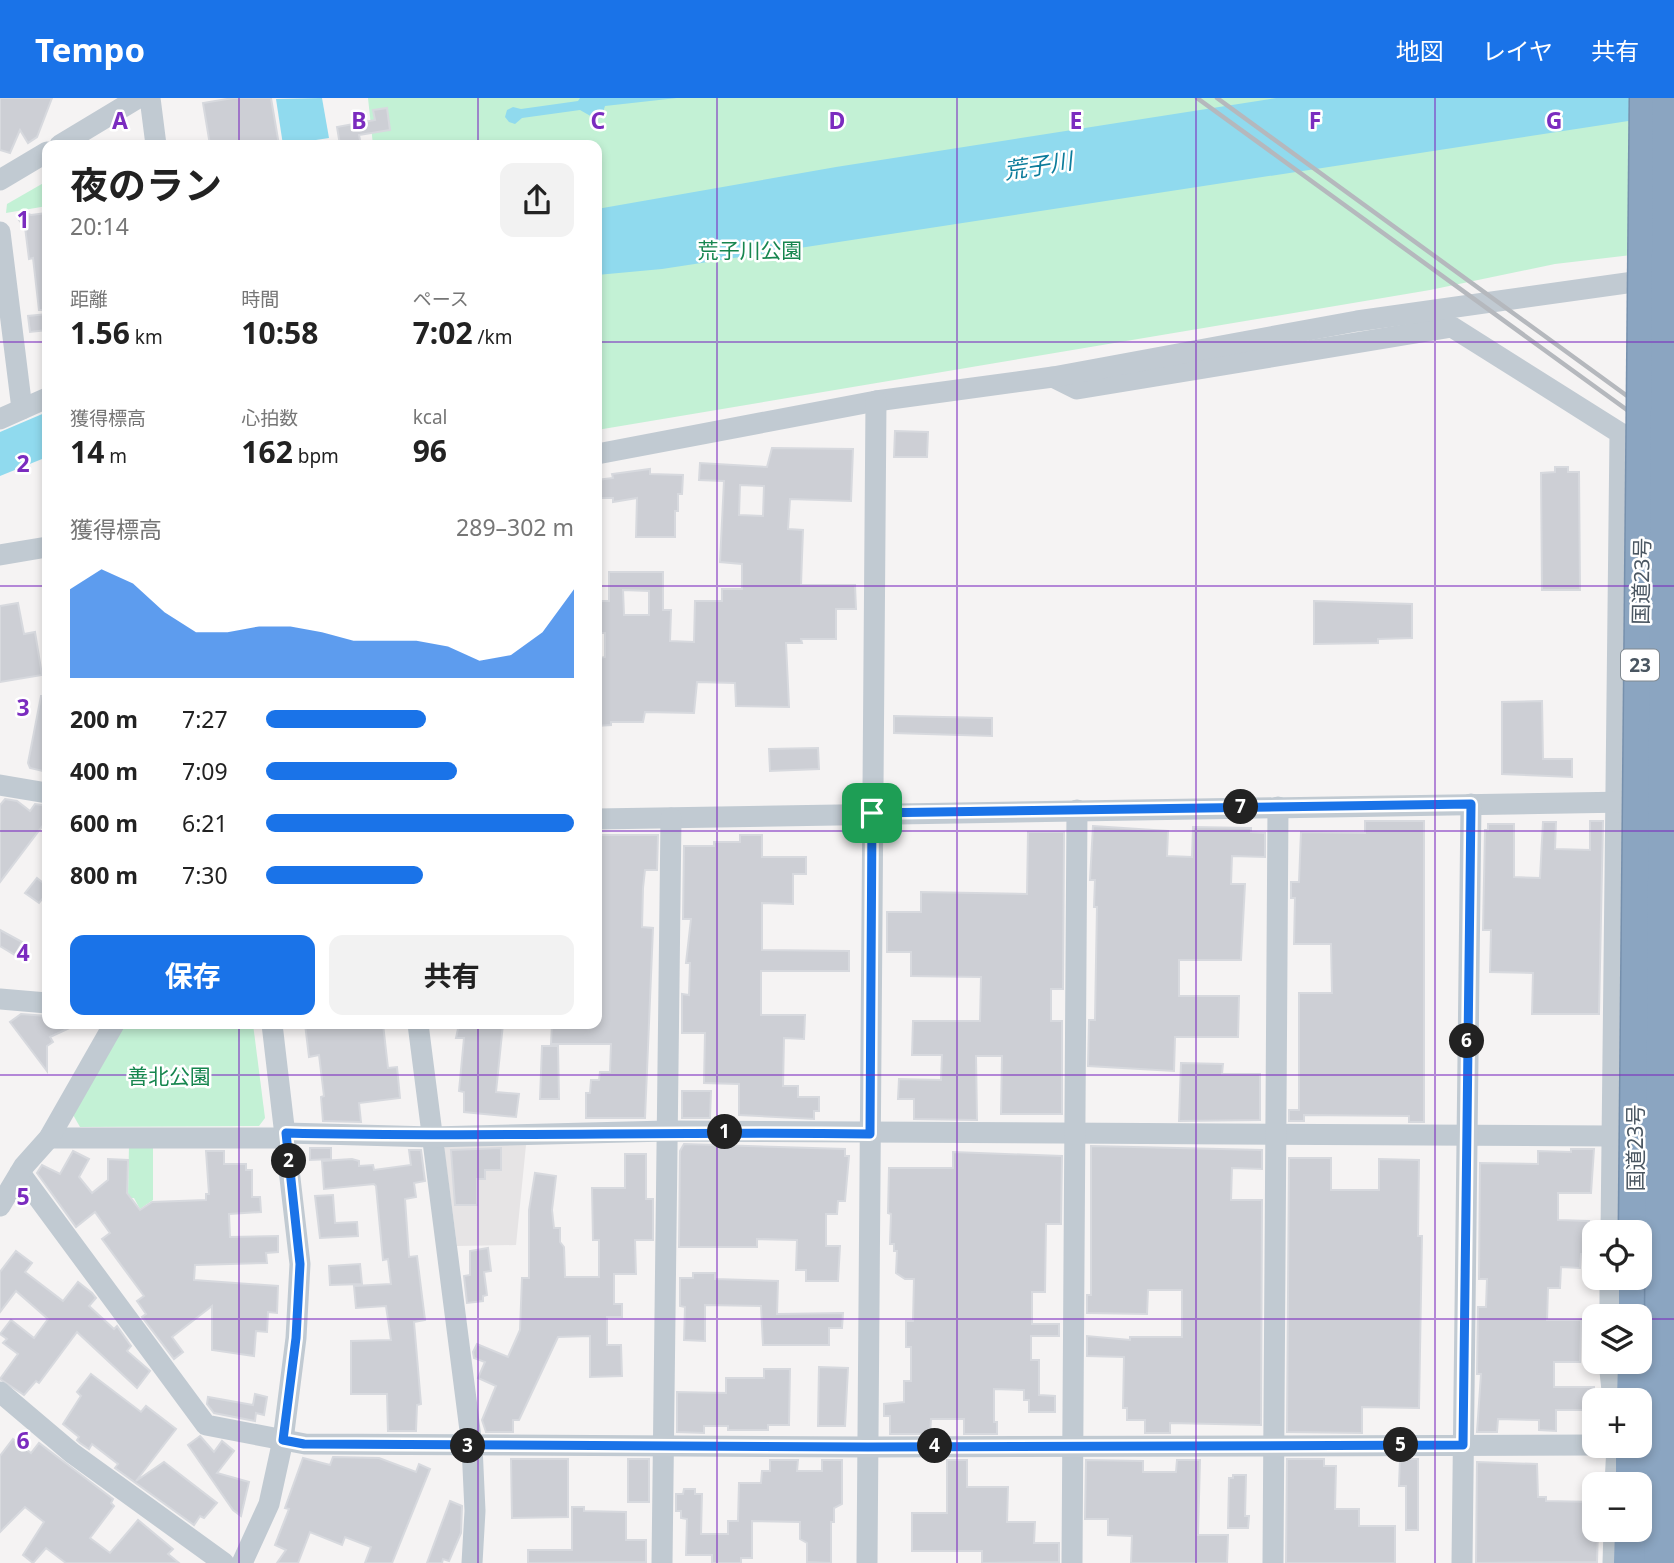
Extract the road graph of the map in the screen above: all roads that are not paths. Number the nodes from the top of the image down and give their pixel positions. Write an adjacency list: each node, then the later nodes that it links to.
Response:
1 (138, 98): 5 (street)
2 (150, 98): 6 (street)
3 (1645, 98): 47 (highway, 国道23号 / 23, bridge)
4 (1668, 98): 48 (highway, 国道23号 / 23, bridge)
5 (68, 140)
6 (155, 140)
7 (42, 155): 8 (street)
8 (0, 180)
9 (0, 232): 11 (street)
10 (1674, 276): 12 (street)
11 (3, 300): 15 (street)
12 (1053, 377): 14 (street); 22 (street)
13 (42, 400): 15 (street)
14 (876, 401): 17 (street); 27 (street)
15 (22, 409): 16 (street)
16 (0, 419)
17 (602, 453)
18 (42, 548): 19 (street)
19 (0, 555)
20 (0, 785): 21 (street)
21 (42, 792)
22 (1616, 802): 23 (street); 24 (street); 41 (street)
23 (1674, 802)
24 (1471, 804): 25 (street); 40 (street)
25 (1278, 807): 26 (street); 39 (street)
26 (1077, 810): 27 (street); 38 (street)
27 (872, 813): 28 (street); 36 (street)
28 (671, 818): 29 (street); 35 (street)
29 (602, 819)
30 (0, 999): 31 (street)
31 (42, 1003)
32 (111, 1029): 43 (street)
33 (273, 1029): 37 (street)
34 (419, 1029): 42 (street)
35 (667, 1131): 36 (street); 42 (street); 52 (street)
36 (870, 1134): 38 (street); 59 (street)
37 (286, 1135): 42 (street); 43 (street); 51 (street)
38 (1075, 1135): 39 (street); 53 (street)
39 (1276, 1136): 40 (street); 55 (street)
40 (1465, 1136): 41 (street); 56 (street)
41 (1612, 1136): 46 (street)
42 (432, 1137): 58 (street)
43 (48, 1138): 44 (street)
44 (10, 1177): 45 (street); 51 (street)
45 (0, 1206)
46 (1611, 1220)
47 (1634, 1220)
48 (1647, 1304)
49 (1647, 1374): 72 (highway, 国道23号 / 23)
50 (0, 1392): 62 (street)
51 (283, 1440): 58 (street); 63 (street)
52 (664, 1444): 58 (street); 59 (street); 65 (street)
53 (1072, 1444): 55 (street); 59 (street); 67 (street)
54 (1674, 1444): 73 (street)
55 (1274, 1445): 56 (street); 68 (street)
56 (1463, 1445): 57 (street); 69 (street)
57 (1582, 1445)
58 (472, 1446): 64 (street)
59 (868, 1447): 66 (street)
60 (1614, 1542): 70 (street)
61 (1630, 1542): 71 (highway)
62 (224, 1563)
63 (242, 1563)
64 (472, 1563)
65 (662, 1563)
66 (867, 1563)
67 (1072, 1563)
68 (1273, 1563)
69 (1462, 1563)
70 (1613, 1563)
71 (1629, 1563)
72 (1659, 1563)
73 (1670, 1563)

